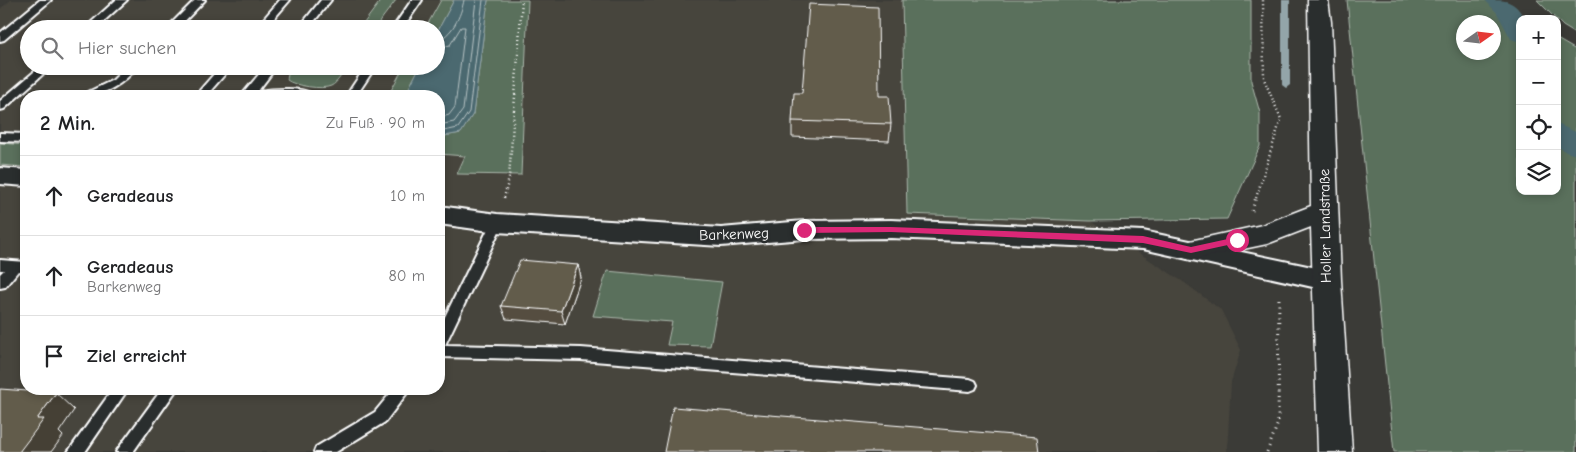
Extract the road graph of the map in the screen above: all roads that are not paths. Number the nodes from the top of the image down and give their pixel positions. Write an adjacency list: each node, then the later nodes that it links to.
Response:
1 (46, 0): 8 (lane)
2 (122, 0): 9 (lane)
3 (200, 0): 10 (lane)
4 (285, 0): 11 (lane)
5 (326, 0): 12 (lane)
6 (417, 0): 13 (lane)
7 (1318, 0): 32 (main road, Holler Landstraße)
8 (22, 20)
9 (99, 20)
10 (180, 20)
11 (268, 20)
12 (310, 20)
13 (403, 20)
14 (20, 21): 15 (lane)
15 (0, 38)
16 (37, 75): 21 (lane)
17 (124, 75): 23 (lane)
18 (219, 75): 24 (lane)
19 (264, 75): 25 (lane)
20 (365, 75): 26 (lane)
21 (20, 90)
22 (20, 90): 27 (lane)
23 (99, 90)
24 (205, 90)
25 (252, 90)
26 (354, 90)
27 (0, 108)
28 (0, 137): 29 (lane)
29 (20, 137)
30 (0, 176): 31 (street)
31 (20, 178)
32 (1324, 211): 35 (main road); 39 (main road, Holler Landstraße)
33 (445, 216): 34 (street, Barkenweg)
34 (497, 223): 35 (street, Barkenweg); 41 (lane)
35 (1191, 250): 39 (street, Barkenweg)
36 (0, 265): 37 (lane)
37 (20, 266)
38 (20, 267): 40 (lane)
39 (1326, 280): 50 (main road, Holler Landstraße)
40 (0, 283)
41 (445, 331)
42 (445, 351): 43 (lane)
43 (970, 385)
44 (117, 395): 47 (lane)
45 (166, 395): 48 (lane)
46 (399, 395): 49 (lane)
47 (76, 452)
48 (124, 452)
49 (322, 452)
50 (1335, 452)

